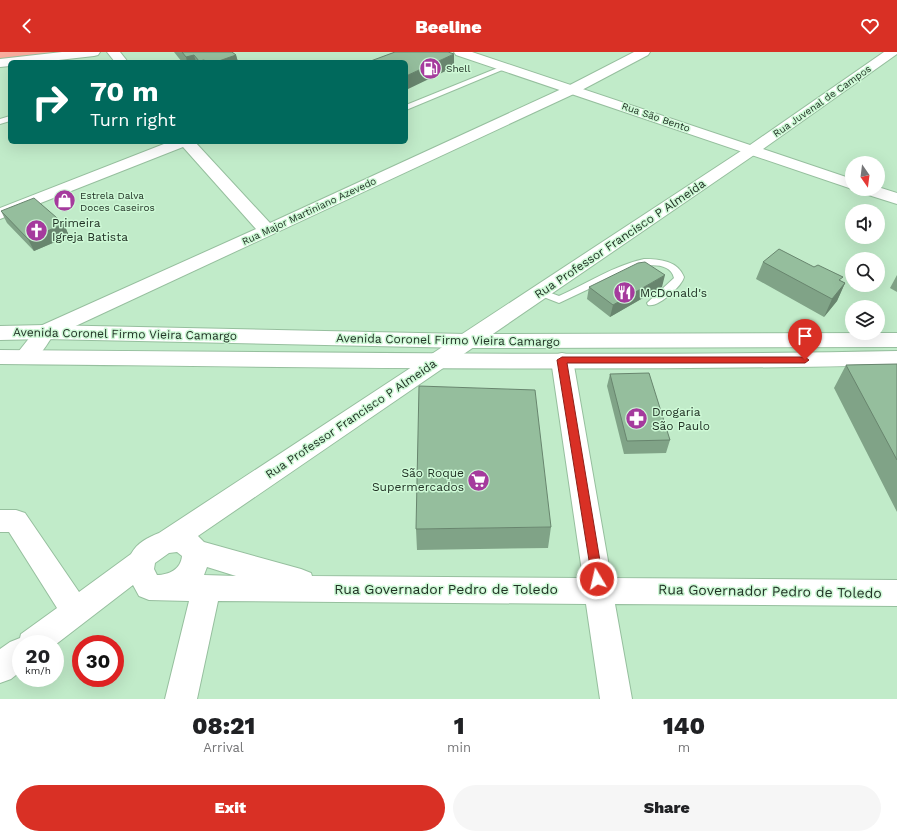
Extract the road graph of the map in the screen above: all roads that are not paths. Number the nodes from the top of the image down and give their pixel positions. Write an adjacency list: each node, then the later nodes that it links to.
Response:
1 (94, 52): 6 (street)
2 (113, 52): 7 (street)
3 (460, 52): 8 (street, Rua São Bento)
4 (644, 52): 9 (street, Rua Major Martiniano Azevedo)
5 (892, 52): 13 (street, Rua Juvenal de Campos)
6 (26, 60)
7 (120, 60)
8 (505, 67): 9 (street, Rua São Bento); 10 (lane)
9 (573, 89): 13 (street, Rua São Bento); 18 (street, Rua Major Martiniano Azevedo)
10 (408, 107)
11 (178, 144): 17 (street)
12 (189, 144): 18 (street)
13 (752, 150): 14 (street, Rua São Bento); 19 (street, Rua Professor Francisco P Almeida)
14 (845, 182)
15 (885, 195): 16 (street)
16 (897, 199)
17 (0, 214)
18 (267, 231): 21 (street, Rua Major Martiniano Azevedo)
19 (540, 292): 20 (lane); 23 (street, Rua Professor Francisco P Almeida)
20 (652, 303)
21 (44, 332): 22 (street, Avenida Coronel Firmo Vieira Camargo); 23 (street, Avenida Coronel Firmo Vieira Camargo); 25 (street)
22 (0, 333)
23 (466, 341): 24 (street, Avenida Coronel Firmo Vieira Camargo); 28 (street, Rua Professor Francisco P Almeida)
24 (896, 354): 27 (street, Avenida Coronel Firmo Vieira Camargo)
25 (26, 356): 26 (street, Avenida Coronel Firmo Vieira Camargo); 28 (street, Avenida Coronel Firmo Vieira Camargo)
26 (0, 357)
27 (562, 360): 28 (street, Avenida Coronel Firmo Vieira Camargo); 36 (street)
28 (438, 361): 30 (street, Rua Professor Francisco P Almeida)
29 (0, 521): 38 (street)
30 (169, 541): 31 (street); 32 (street)
31 (196, 552): 33 (street); 35 (street)
32 (141, 563): 33 (street); 38 (street)
33 (163, 588): 34 (street, Rua Governador Pedro de Toledo)
34 (206, 589): 35 (street, Rua Governador Pedro de Toledo); 42 (street)
35 (327, 589): 36 (street, Rua Governador Pedro de Toledo)
36 (599, 590): 37 (street, Rua Governador Pedro de Toledo); 43 (street)
37 (897, 592)
38 (76, 612): 39 (street)
39 (44, 635)
40 (12, 659): 41 (street)
41 (0, 668)
42 (181, 699)
43 (616, 699)

